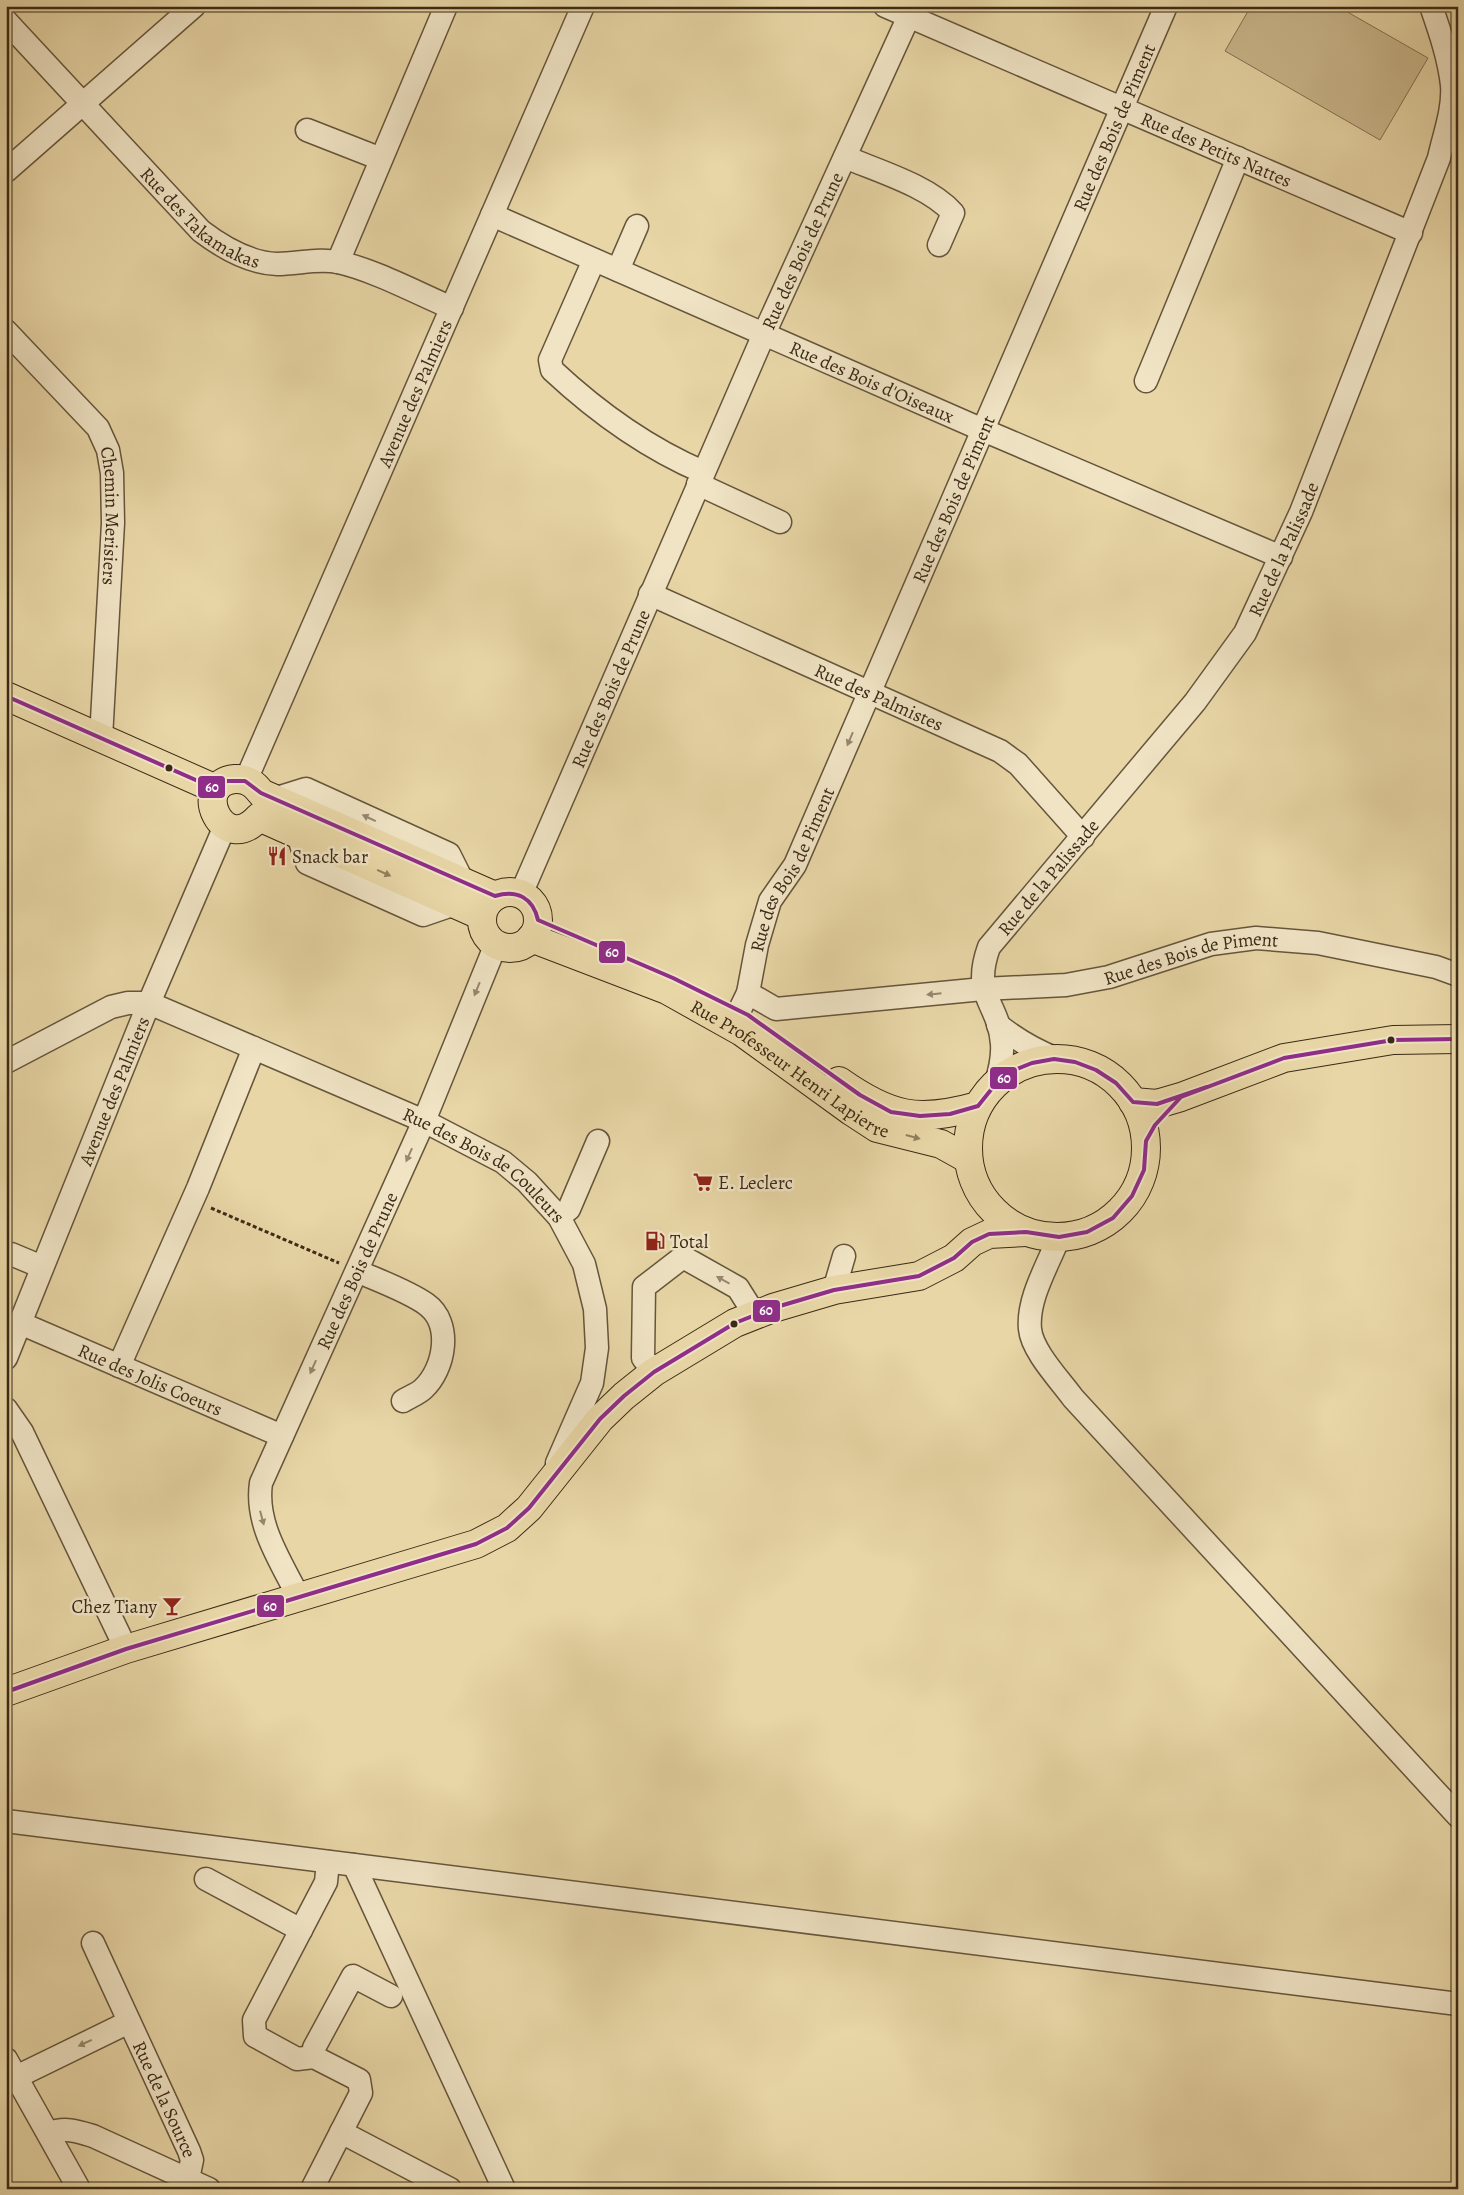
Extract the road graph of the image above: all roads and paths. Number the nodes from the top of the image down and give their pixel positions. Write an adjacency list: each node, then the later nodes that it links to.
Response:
1 (194, 6): 9 (street)
2 (446, 6): 14 (street)
3 (583, 6): 16 (street, Avenue des Palmiers)
4 (885, 6): 7 (street, Rue des Petits Nattes)
5 (1166, 6): 10 (street, Rue des Bois de Piment)
6 (1430, 6): 18 (street, Rue de la Palissade)
7 (909, 16): 10 (street, Rue des Petits Nattes); 12 (street, Rue des Bois de Prune)
8 (6, 21): 9 (street, Rue des Takamakas)
9 (82, 104): 15 (street); 21 (street, Rue des Takamakas)
10 (1122, 108): 13 (street, Rue des Petits Nattes); 27 (street, Rue des Bois de Piment)
11 (306, 130): 14 (street)
12 (845, 157): 19 (street); 25 (street, Rue des Bois de Prune)
13 (1238, 158): 18 (street, Rue des Petits Nattes); 26 (street)
14 (381, 159): 21 (street)
15 (6, 171)
16 (492, 215): 20 (street, Rue des Bois d'Oiseaux); 23 (street, Avenue des Palmiers)
17 (637, 226): 22 (street)
18 (1411, 233): 30 (street, Rue de la Palissade)
19 (938, 245)
20 (594, 260): 22 (street, Rue des Bois d'Oiseaux); 28 (street)
21 (338, 262): 23 (street, Rue des Takamakas)
22 (618, 270): 25 (street, Rue des Bois d'Oiseaux)
23 (452, 308): 36 (street, Avenue des Palmiers)
24 (6, 331): 34 (street, Chemin Merisiers)
25 (764, 334): 27 (street, Rue des Bois d'Oiseaux); 28 (street, Rue des Bois de Prune)
26 (1146, 381)
27 (983, 430): 30 (street, Rue des Bois d'Oiseaux); 32 (street, Rue des Bois de Piment)
28 (700, 478): 29 (street); 31 (street, Rue des Bois de Prune)
29 (780, 522)
30 (1281, 556): 38 (street, Rue de la Palissade)
31 (650, 594): 32 (street, Rue des Palmistes); 40 (street, Rue des Bois de Prune)
32 (869, 694): 38 (street, Rue des Palmistes); 46 (street, Rue des Bois de Piment, one-way to 46)
33 (6, 696): 34 (main road)
34 (101, 738): 35 (main road)
35 (216, 789): 36 (main road); 37 (main road)
36 (260, 797): 37 (main road); 39 (main road, one-way to 36); 39 (main road, one-way to 39)
37 (225, 826): 45 (street, Avenue des Palmiers)
38 (1083, 837): 44 (street, Rue de la Palissade)
39 (459, 893): 40 (main road)
40 (500, 902): 41 (main road); 42 (main road)
41 (534, 929): 42 (main road); 46 (main road, Rue Professeur Henri Lapierre)
42 (496, 944): 56 (street, Rue des Bois de Prune, one-way to 56)
43 (1458, 975): 44 (street, Rue des Bois de Piment)
44 (983, 989): 46 (street, Rue des Bois de Piment, one-way to 46); 47 (street, Rue de la Palissade)
45 (149, 1003): 49 (street, Rue des Bois de Couleurs); 51 (street); 68 (street, Avenue des Palmiers)
46 (740, 1010): 55 (main road, Rue Professeur Henri Lapierre); 59 (main road, Rue Professeur Henri Lapierre, one-way to 59)
47 (998, 1025): 50 (street); 52 (street, Rue de la Palissade)
48 (1458, 1039): 53 (main road)
49 (254, 1048): 56 (street, Rue des Bois de Couleurs); 61 (street)
50 (1057, 1059): 52 (main road); 54 (main road)
51 (6, 1062)
52 (996, 1083): 55 (main road)
53 (1181, 1097): 54 (main road); 58 (main road)
54 (1133, 1102): 58 (main road)
55 (978, 1106): 59 (main road)
56 (424, 1121): 62 (street, Rue des Bois de Couleurs); 69 (street, Rue des Bois de Prune, one-way to 69)
57 (598, 1140): 62 (street)
58 (1146, 1141): 64 (main road)
59 (968, 1159): 60 (main road)
60 (984, 1199): 63 (main road); 65 (main road)
61 (192, 1200): 69 (path); 74 (street)
62 (559, 1218): 79 (street, Rue des Bois de Couleurs)
63 (1026, 1232): 64 (main road); 65 (main road)
64 (1059, 1237): 83 (street)
65 (972, 1242): 70 (main road)
66 (844, 1256): 70 (street)
67 (6, 1257): 68 (street)
68 (42, 1267): 72 (street, Avenue des Palmiers)
69 (357, 1271): 76 (street); 78 (street, Rue des Bois de Prune, one-way to 78)
70 (834, 1290): 71 (main road)
71 (755, 1315): 75 (main road); 75 (street, one-way to 75)
72 (20, 1323): 73 (street, Avenue des Palmiers); 74 (street, Rue des Jolis Coeurs)
73 (6, 1358)
74 (118, 1366): 78 (street, Rue des Jolis Coeurs)
75 (654, 1372): 79 (main road)
76 (403, 1401)
77 (6, 1410): 81 (street)
78 (282, 1436): 80 (street, Rue des Bois de Prune, one-way to 80)
79 (548, 1482): 80 (main road)
80 (298, 1596): 81 (main road)
81 (126, 1649): 82 (main road)
82 (6, 1692)
83 (1458, 1816)
84 (6, 1821): 85 (street)
85 (328, 1862): 86 (street); 88 (street)
86 (354, 1865): 91 (street); 102 (street)
87 (206, 1879): 88 (street)
88 (301, 1930): 93 (street)
89 (93, 1943): 92 (street, Rue de la Source)
90 (391, 1996): 93 (street)
91 (1458, 2004)
92 (129, 2022): 94 (street, Rue de la Source, one-way to 94); 97 (street, Rue de la Source)
93 (314, 2057): 95 (street)
94 (9, 2072): 96 (street)
95 (341, 2132): 100 (street); 101 (street)
96 (49, 2133): 97 (street); 98 (street)
97 (188, 2179): 99 (street)
98 (79, 2189)
99 (209, 2189)
100 (312, 2189)
101 (450, 2189)
102 (504, 2189)

